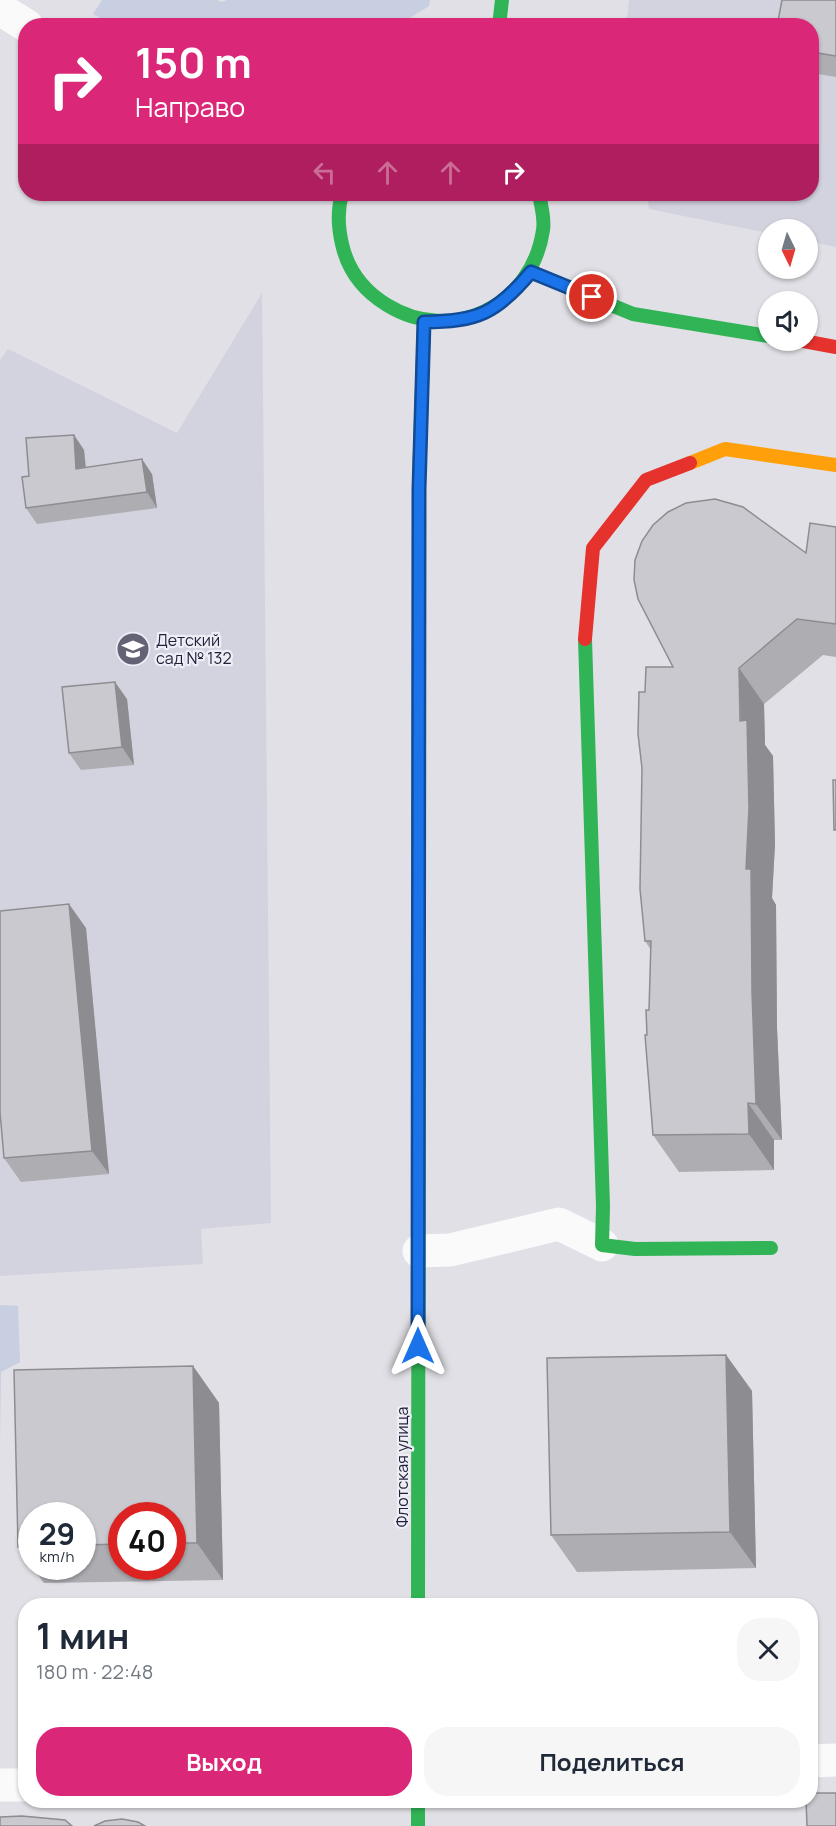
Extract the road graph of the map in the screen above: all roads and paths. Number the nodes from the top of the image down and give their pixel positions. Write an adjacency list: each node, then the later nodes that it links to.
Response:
1 (502, 0): 3 (street)
2 (0, 9): 4 (street)
3 (499, 18)
4 (18, 20)
5 (337, 201): 8 (street)
6 (541, 201): 7 (street)
7 (531, 272): 8 (street); 9 (street)
8 (424, 322): 15 (street, Флотская улица)
9 (758, 334)
10 (818, 343): 11 (street)
11 (836, 346)
12 (836, 465): 13 (street)
13 (602, 1245): 14 (street); 15 (street)
14 (771, 1248)
15 (418, 1251): 16 (street, Флотская улица)
16 (418, 1598)
17 (836, 1760): 18 (street)
18 (818, 1761)
19 (0, 1785): 20 (street)
20 (18, 1785)
21 (418, 1808): 22 (street)
22 (418, 1826)

